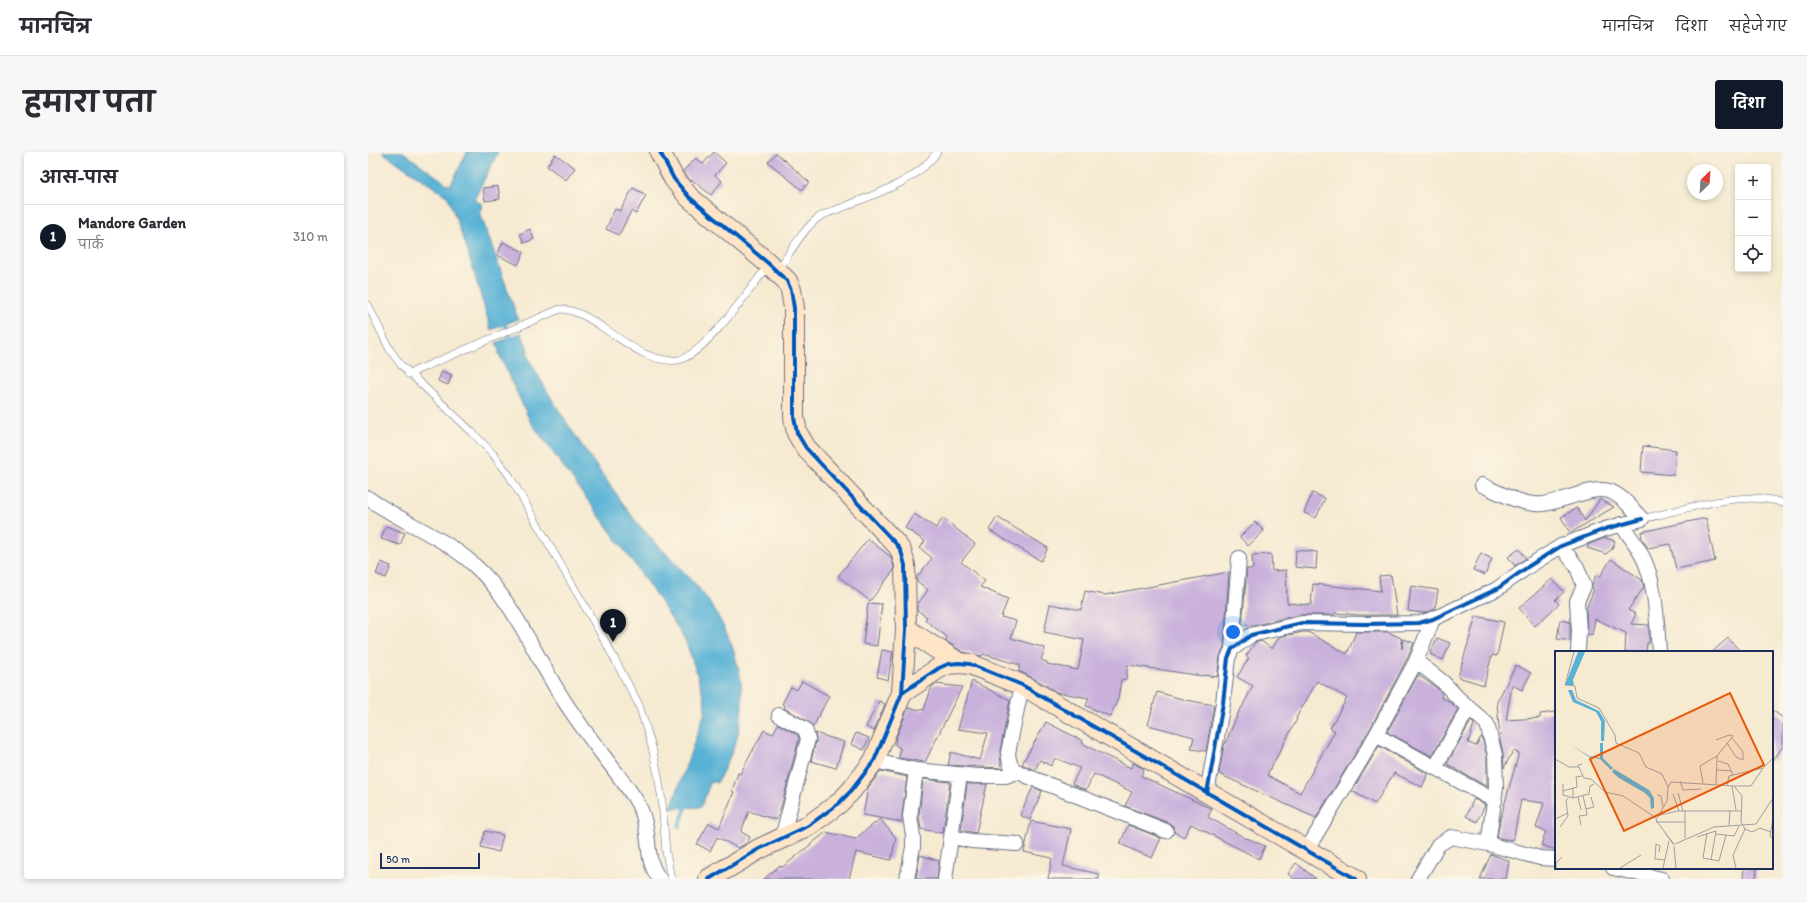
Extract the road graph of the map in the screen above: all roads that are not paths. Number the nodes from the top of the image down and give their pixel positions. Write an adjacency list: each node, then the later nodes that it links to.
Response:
1 (660, 152): 3 (street)
2 (937, 152): 3 (lane)
3 (773, 268): 5 (lane); 14 (street)
4 (368, 305): 5 (lane)
5 (408, 374): 41 (lane)
6 (1482, 485): 9 (street)
7 (368, 498): 40 (street)
8 (1783, 503): 9 (lane)
9 (1642, 519): 10 (street)
10 (1621, 524): 11 (street); 17 (street)
11 (1561, 546): 13 (street); 16 (street)
12 (1239, 558): 15 (street)
13 (1433, 619): 15 (street); 18 (street)
14 (906, 629): 19 (street); 21 (street)
15 (1232, 649): 30 (street)
16 (1578, 651)
17 (1659, 651)
18 (1416, 661): 22 (street); 24 (street)
19 (959, 662): 20 (street); 21 (street)
20 (1022, 685): 28 (street); 30 (street)
21 (902, 693): 25 (street)
22 (1469, 707): 26 (street); 31 (street)
23 (779, 715): 34 (street)
24 (1376, 735): 26 (street); 37 (street)
25 (874, 761): 27 (street); 34 (street)
26 (1435, 768): 31 (street)
27 (916, 770): 29 (street); 43 (street)
28 (1017, 772): 29 (street); 32 (street)
29 (960, 775): 33 (street)
30 (1207, 793): 37 (street)
31 (1495, 800): 36 (street)
32 (1166, 831)
33 (952, 837): 35 (street); 44 (street)
34 (782, 838): 42 (street)
35 (1017, 844)
36 (1488, 844): 38 (street); 46 (street)
37 (1306, 851): 45 (street)
38 (1555, 859)
39 (1617, 869): 47 (street)
40 (660, 879)
41 (671, 879)
42 (709, 879)
43 (907, 879)
44 (945, 879)
45 (1356, 879)
46 (1418, 879)
47 (1662, 879)

